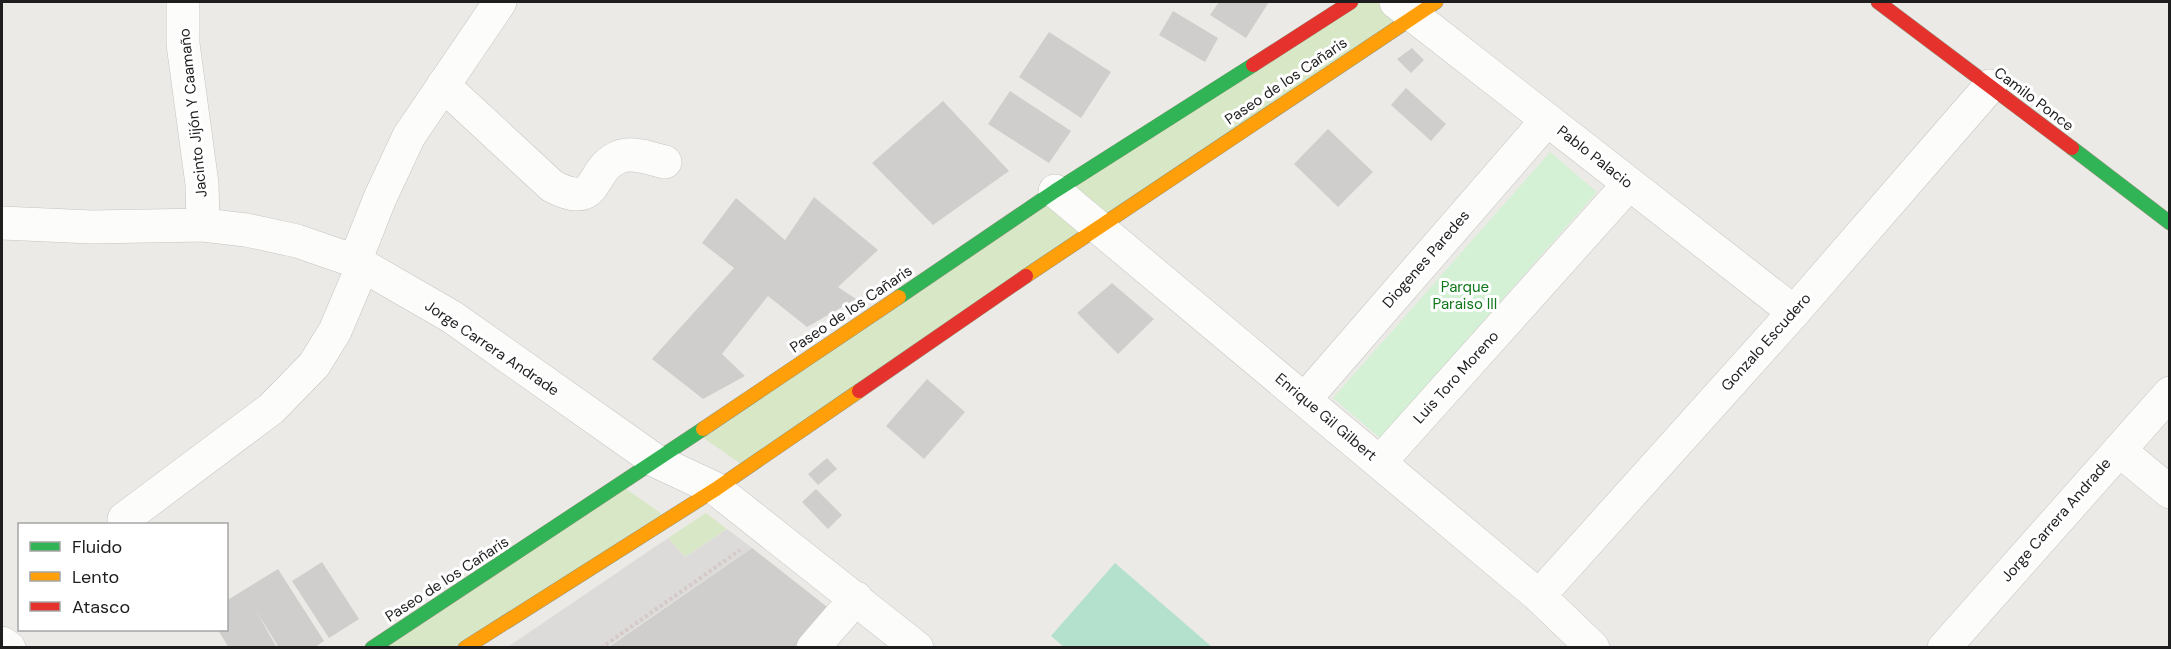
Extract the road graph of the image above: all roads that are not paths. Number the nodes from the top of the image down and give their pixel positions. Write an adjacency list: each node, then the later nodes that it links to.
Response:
1 (183, 2): 14 (street, Jacinto Jijón Y Caamaño)
2 (501, 2): 6 (street)
3 (1350, 2): 11 (main road, Paseo de los Cañaris)
4 (1878, 2): 7 (main road, Camilo Ponce)
5 (1416, 6): 8 (street, Pablo Palacio); 16 (main road, Paseo de los Cañaris)
6 (443, 85): 9 (street); 18 (street)
7 (1990, 86): 13 (main road, Camilo Ponce); 19 (street, Gonzalo Escudero)
8 (1547, 120): 10 (street, Pablo Palacio); 21 (street, Diogenes Paredes)
9 (665, 162)
10 (1629, 184): 19 (street, Pablo Palacio); 24 (street, Luis Toro Moreno)
11 (1055, 191): 16 (street, Enrique Gil Gilbert); 23 (main road, Paseo de los Cañaris)
12 (2, 223): 15 (street, Jorge Carrera Andrade)
13 (2169, 223)
14 (203, 225): 15 (street, Jorge Carrera Andrade); 18 (street, Jorge Carrera Andrade)
15 (92, 227): 17 (street)
16 (1097, 227): 21 (street, Enrique Gil Gilbert); 25 (main road, Paseo de los Cañaris)
17 (2, 240)
18 (359, 263): 23 (street, Jorge Carrera Andrade); 27 (street)
19 (1794, 312): 28 (street, Gonzalo Escudero)
20 (2169, 393): 22 (street, Jorge Carrera Andrade)
21 (1305, 399): 24 (street, Enrique Gil Gilbert)
22 (2119, 450): 26 (street); 37 (street, Jorge Carrera Andrade)
23 (656, 461): 25 (street, Jorge Carrera Andrade); 33 (main road, Paseo de los Cañaris)
24 (1380, 462): 28 (street, Enrique Gil Gilbert)
25 (716, 489): 29 (street, Jorge Carrera Andrade); 34 (main road, Paseo de los Cañaris)
26 (2169, 492)
27 (124, 519)
28 (1539, 596): 31 (street, Enrique Gil Gilbert)
29 (856, 598): 35 (street); 36 (street, Jorge Carrera Andrade)
30 (2, 643): 32 (street)
31 (1592, 647)
32 (9, 648)
33 (372, 648)
34 (465, 648)
35 (813, 648)
36 (917, 648)
37 (1944, 648)

